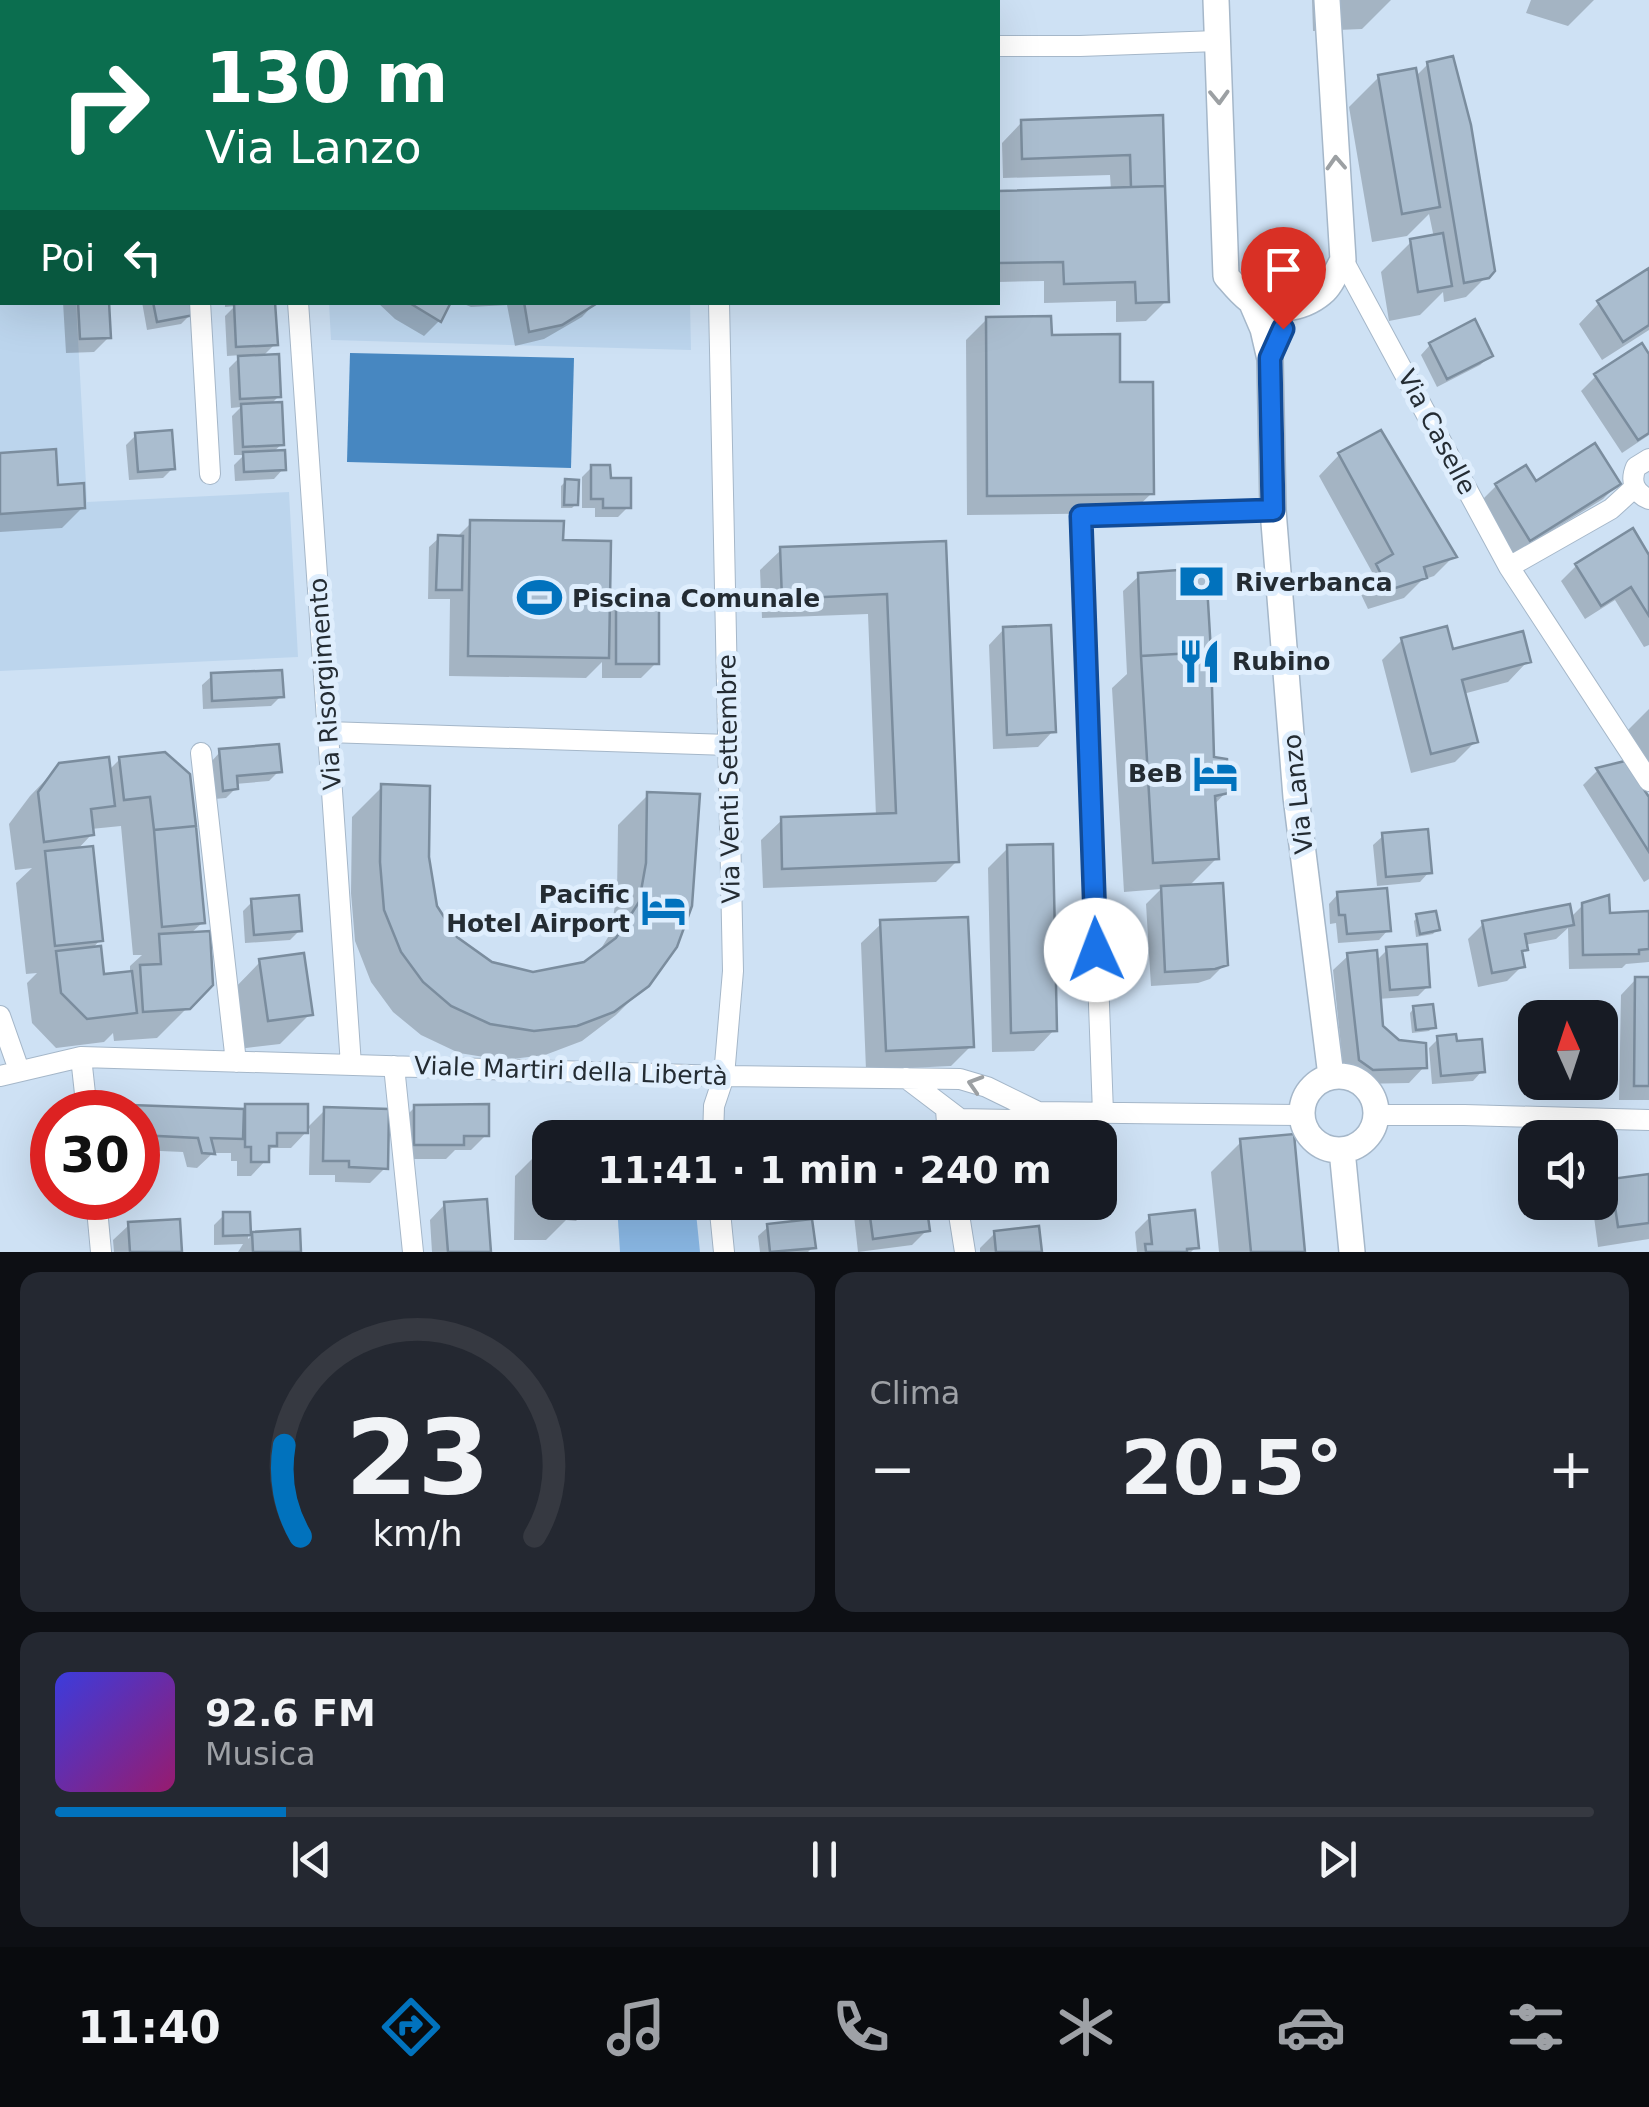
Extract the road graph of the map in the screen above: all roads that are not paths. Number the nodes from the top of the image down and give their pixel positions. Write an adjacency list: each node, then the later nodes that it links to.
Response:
1 (1216, 0): 3 (street)
2 (1327, 0): 5 (street, Via Caselle, one-way to 2)
3 (1218, 41): 4 (street); 6 (street, one-way to 6)
4 (1000, 46)
5 (1343, 260): 10 (street, Via Lanzo); 16 (street, Via Caselle)
6 (1251, 301): 10 (street); 11 (street, Via Lanzo)
7 (200, 305): 13 (street)
8 (298, 305): 17 (street, Via Risorgimento)
9 (719, 305): 18 (street, Via Venti Settembre)
10 (1298, 307): 11 (street, Via Lanzo)
11 (1270, 358): 15 (street, Via Lanzo)
12 (1649, 459): 14 (street)
13 (210, 474)
14 (1642, 493): 16 (street)
15 (1273, 510): 28 (street, Via Lanzo); 33 (street)
16 (1509, 568): 20 (street, Via Caselle)
17 (327, 732): 18 (street); 24 (street, Via Risorgimento)
18 (729, 744): 27 (street, Via Venti Settembre)
19 (201, 752): 23 (street)
20 (1649, 781)
21 (0, 1016): 26 (street)
22 (81, 1057): 23 (street, Viale Martiri della Libertà); 26 (street, Viale Martiri della Libertà); 30 (street)
23 (236, 1062): 24 (street, Viale Martiri della Libertà)
24 (351, 1065): 25 (street, Viale Martiri della Libertà)
25 (394, 1066): 27 (street, Viale Martiri della Libertà); 44 (street)
26 (9, 1073)
27 (724, 1076): 29 (street, Viale Martiri della Libertà); 36 (street, Via Venti Settembre)
28 (1332, 1076): 34 (street); 35 (street)
29 (906, 1078): 31 (street, Viale Martiri della Libertà); 32 (street, Viale Martiri della Libertà, one-way to 29)
30 (85, 1090)
31 (946, 1109): 32 (street, Viale Martiri della Libertà); 37 (street)
32 (1038, 1112): 33 (street, Viale Martiri della Libertà)
33 (1103, 1113): 34 (street, Viale Martiri della Libertà)
34 (1301, 1115): 39 (street)
35 (1376, 1116): 38 (street); 39 (street)
36 (714, 1120)
37 (947, 1120)
38 (1649, 1120)
39 (1342, 1150): 47 (street)
40 (98, 1220): 43 (street)
41 (721, 1220): 45 (street)
42 (960, 1220): 46 (street)
43 (102, 1252)
44 (413, 1252)
45 (724, 1252)
46 (965, 1252)
47 (1352, 1252)

